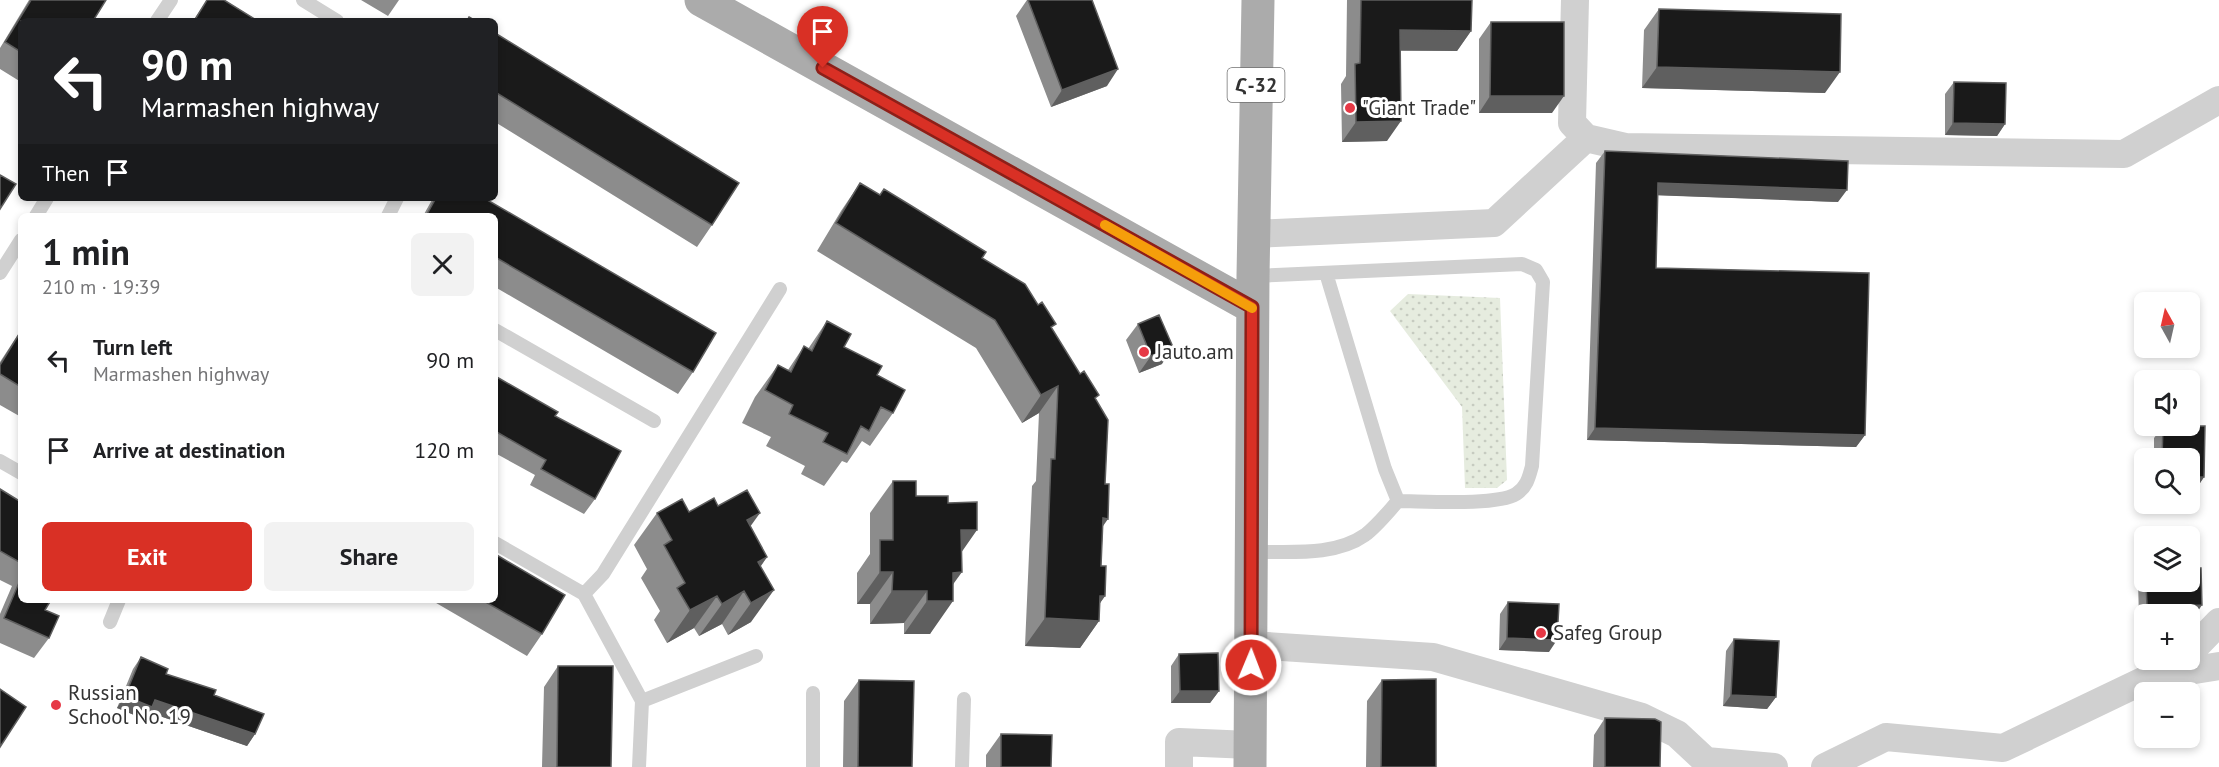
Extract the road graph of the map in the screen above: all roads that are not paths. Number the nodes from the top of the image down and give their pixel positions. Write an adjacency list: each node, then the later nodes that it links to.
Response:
1 (171, 0): 6 (lane)
2 (303, 0): 7 (lane)
3 (701, 0): 15 (main road)
4 (1258, 0): 10 (main road, Հ-32)
5 (1575, 0): 9 (street)
6 (159, 18)
7 (332, 18)
8 (2219, 100): 9 (street)
9 (1586, 138): 10 (street)
10 (1253, 234): 15 (main road, Հ-32)
11 (18, 245): 12 (lane)
12 (0, 273)
13 (1326, 273): 15 (lane); 20 (lane); 20 (lane)
14 (780, 289): 23 (lane)
15 (1252, 291): 22 (main road)
16 (498, 332): 17 (lane)
17 (654, 421)
18 (0, 461): 19 (lane)
19 (18, 471)
20 (1398, 501): 22 (lane)
21 (498, 545): 23 (lane)
22 (1252, 552): 28 (main road)
23 (584, 594): 35 (lane)
24 (118, 603): 25 (lane)
25 (110, 622)
26 (2219, 622): 27 (street)
27 (2200, 642)
28 (1251, 645): 36 (main road); 41 (street)
29 (756, 656): 35 (lane)
30 (2200, 666): 31 (street)
31 (2219, 666)
32 (2168, 670): 42 (street)
33 (813, 693): 38 (lane)
34 (964, 699): 39 (lane)
35 (642, 701): 37 (lane)
36 (1250, 756): 40 (street)
37 (639, 767)
38 (813, 767)
39 (962, 767)
40 (1179, 767)
41 (1774, 767)
42 (1825, 767)

